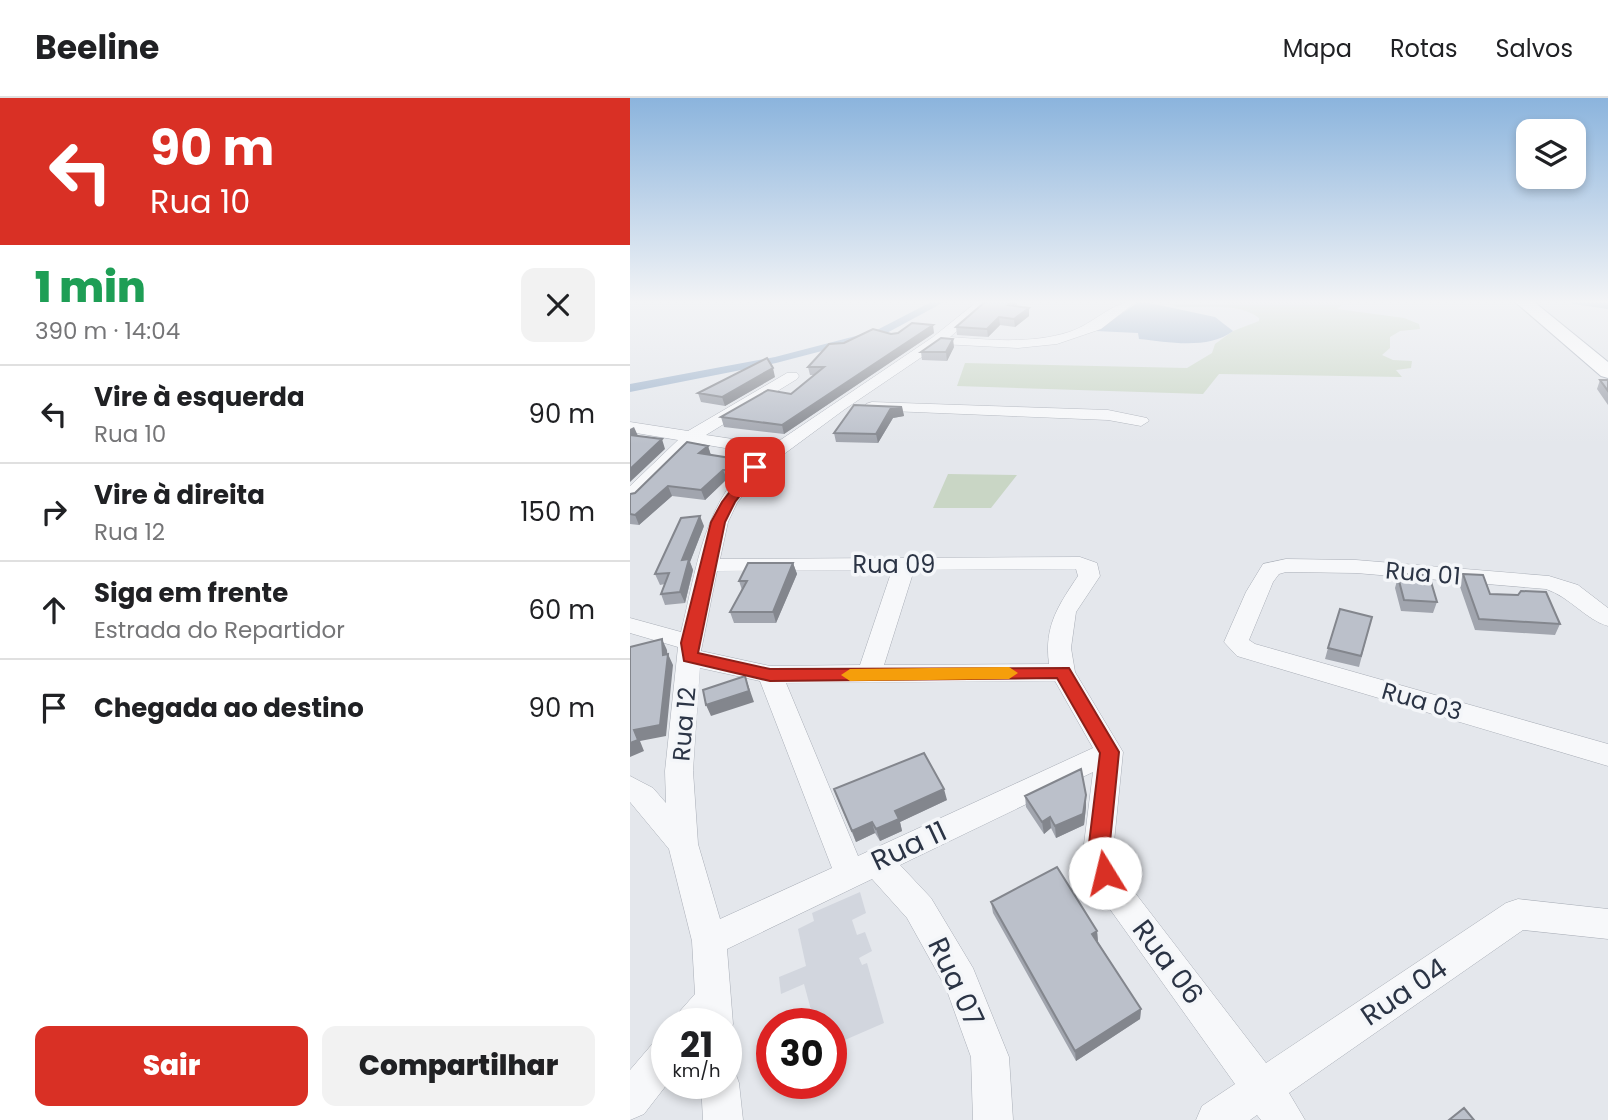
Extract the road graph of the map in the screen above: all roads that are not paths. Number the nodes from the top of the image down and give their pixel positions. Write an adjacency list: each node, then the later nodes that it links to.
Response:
1 (925, 349): 5 (street, Rua 12)
2 (1580, 349): 3 (main road)
3 (1608, 372)
4 (792, 376): 8 (street)
5 (838, 406): 6 (street); 9 (street, Rua 12)
6 (1141, 421)
7 (630, 427): 8 (street)
8 (692, 436): 9 (street); 10 (street)
9 (775, 451): 12 (street, Rua 12)
10 (630, 497)
11 (905, 564): 12 (street, Rua 09); 17 (street, Rua 09); 19 (street)
12 (709, 565): 16 (street, Rua 12)
13 (1608, 620): 15 (street, Rua 01)
14 (630, 625): 16 (street)
15 (1237, 644): 21 (street, Rua 03)
16 (690, 650): 18 (street); 23 (street, Rua 12)
17 (1063, 672): 19 (street); 20 (street)
18 (770, 675): 19 (street); 24 (street, Rua 07)
19 (869, 675)
20 (1110, 752): 24 (street, Rua 11); 29 (street, Rua 06)
21 (1608, 755)
22 (630, 788): 23 (street)
23 (683, 844): 26 (street)
24 (864, 868): 26 (street, Rua 11); 33 (street, Rua 07)
25 (1608, 925): 29 (street, Rua 04)
26 (709, 941): 27 (street)
27 (707, 1008)
28 (651, 1074): 31 (street)
29 (1262, 1087): 34 (street, Rua 04); 35 (street, Rua 06)
30 (721, 1099): 32 (street)
31 (630, 1100)
32 (723, 1120)
33 (993, 1120)
34 (1216, 1120)
35 (1285, 1120)

